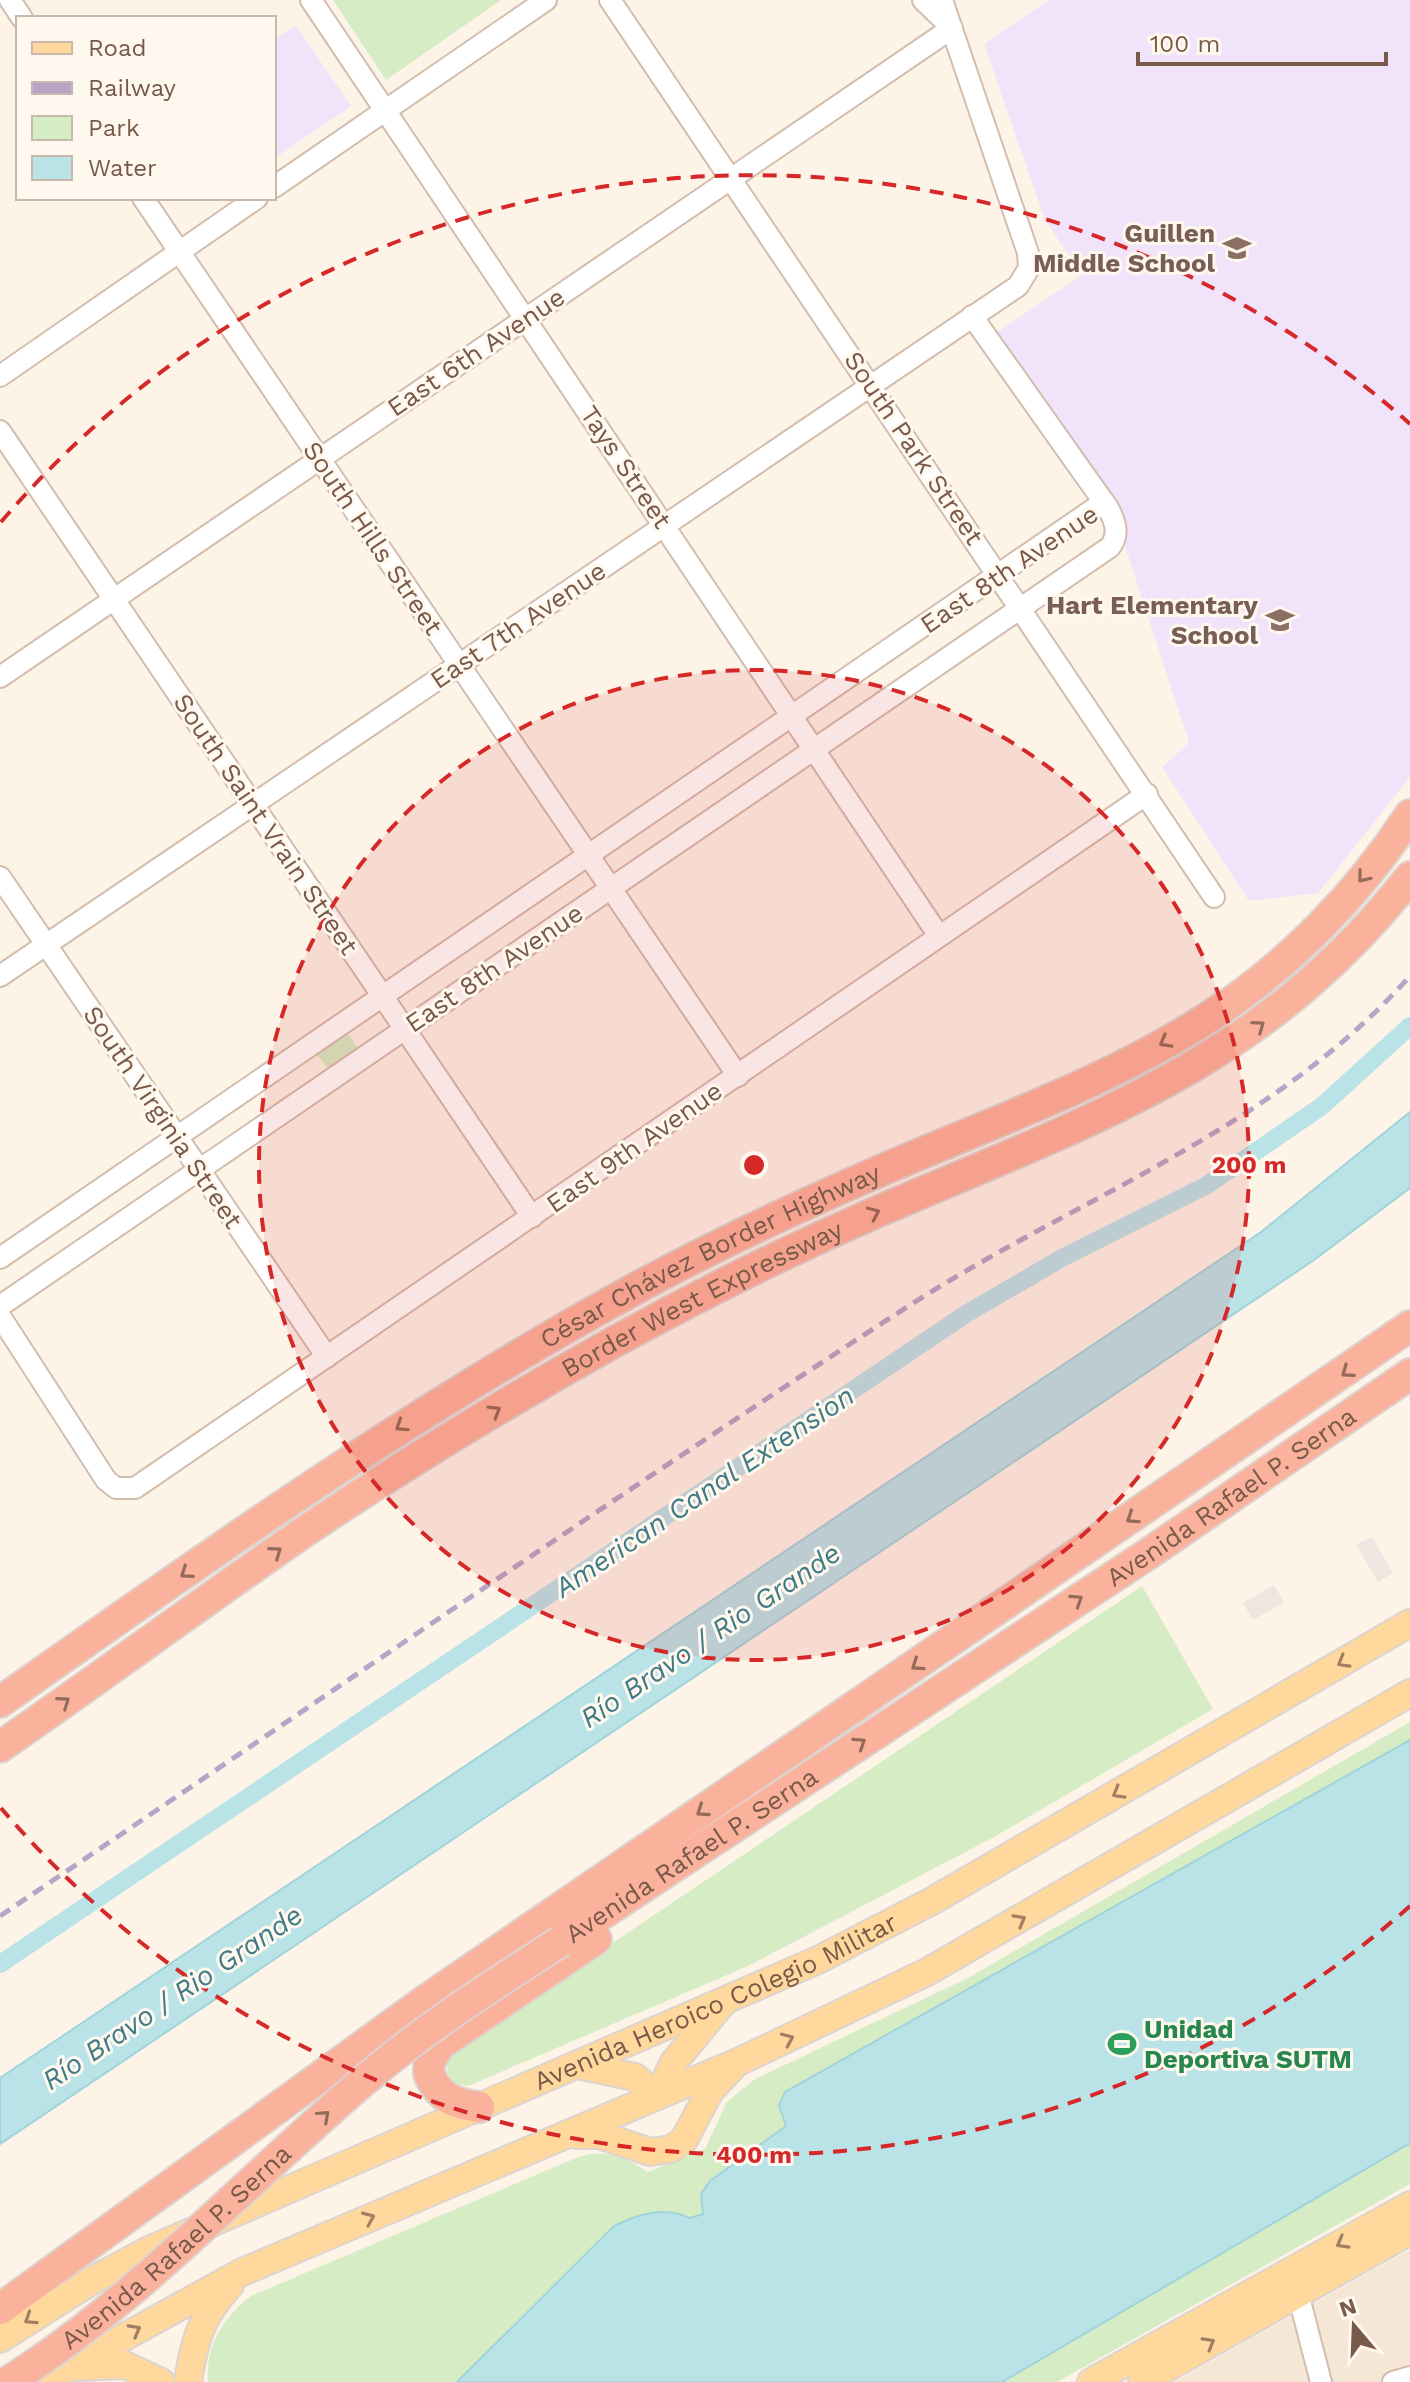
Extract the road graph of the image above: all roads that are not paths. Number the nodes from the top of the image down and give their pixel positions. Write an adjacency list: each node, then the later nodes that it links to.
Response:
1 (311, 0): 7 (street, Tays Street)
2 (546, 0): 7 (street)
3 (610, 0): 8 (street, South Park Street)
4 (923, 0): 6 (street)
5 (942, 0): 6 (street)
6 (952, 28): 8 (street, East 6th Avenue); 13 (street, East 7th Avenue)
7 (385, 110): 9 (street); 14 (street, Tays Street)
8 (733, 178): 14 (street, East 6th Avenue); 16 (street, South Park Street)
9 (276, 186)
10 (144, 200): 12 (street, South Hills Street)
11 (254, 200): 12 (street)
12 (179, 252): 15 (street); 18 (street, South Hills Street)
13 (972, 316): 16 (street, East 7th Avenue); 19 (street)
14 (526, 319): 18 (street, East 6th Avenue); 20 (street, Tays Street)
15 (0, 376)
16 (872, 385): 20 (street, East 7th Avenue); 21 (street, South Park Street)
17 (0, 431): 22 (street, South Saint Vrain Street)
18 (319, 459): 22 (street, East 6th Avenue); 24 (street, South Hills Street)
19 (1104, 502): 21 (street, East 8th Avenue); 23 (street, East 8th Avenue)
20 (665, 524): 24 (street, East 7th Avenue); 26 (street, Tays Street)
21 (998, 574): 23 (street, South Park Street); 26 (street, East 8th Avenue)
22 (114, 599): 25 (street, East 6th Avenue); 29 (street, South Saint Vrain Street)
23 (1023, 609): 27 (street, East 8th Avenue); 28 (street, South Park Street)
24 (460, 664): 29 (street, East 7th Avenue); 31 (street, South Hills Street)
25 (0, 677)
26 (792, 716): 27 (street, Tays Street); 31 (street, East 8th Avenue)
27 (815, 748): 34 (street, East 8th Avenue); 36 (street, Tays Street)
28 (1147, 794): 35 (street, South Park Street); 36 (street, East 9th Avenue)
29 (254, 806): 37 (street, East 7th Avenue); 39 (street, South Saint Vrain Street)
30 (1410, 815): 53 (highway, César Chávez Border Highway, one-way to 53)
31 (588, 858): 34 (street, South Hills Street); 39 (street, East 8th Avenue)
32 (0, 877): 37 (street, South Virginia Street)
33 (1410, 877): 54 (highway, Border West Expressway, one-way to 33)
34 (609, 889): 40 (street, East 8th Avenue); 41 (street, South Hills Street)
35 (1214, 897)
36 (939, 936): 41 (street, East 9th Avenue)
37 (45, 946): 38 (street, East 7th Avenue); 42 (street, South Virginia Street)
38 (0, 976)
39 (383, 997): 40 (street, South Saint Vrain Street); 42 (street, East 8th Avenue)
40 (404, 1029): 43 (street, East 8th Avenue); 44 (street, South Saint Vrain Street)
41 (738, 1076): 44 (street, East 9th Avenue)
42 (177, 1137): 43 (street, South Virginia Street); 45 (street, East 8th Avenue)
43 (199, 1170): 46 (street, East 8th Avenue); 49 (street, South Virginia Street)
44 (532, 1217): 49 (street, East 9th Avenue)
45 (0, 1258)
46 (0, 1306)
47 (0, 1316): 49 (street, East 9th Avenue)
48 (1410, 1326): 65 (highway, Avenida Rafael P. Serna, one-way to 65)
49 (327, 1357)
50 (1410, 1374): 55 (highway, Avenida Rafael P. Serna, one-way to 50)
51 (1410, 1623): 56 (main road, Avenida Heroico Colegio Militar, one-way to 56)
52 (1410, 1693): 57 (main road, one-way to 52)
53 (0, 1702)
54 (0, 1747)
55 (809, 1776): 60 (highway); 70 (highway, Avenida Rafael P. Serna, one-way to 55, bridge)
56 (723, 2002): 58 (main road, Avenida Heroico Colegio Militar); 59 (main road)
57 (740, 2061): 59 (main road); 61 (main road)
58 (577, 2065): 59 (main road); 60 (main road, Avenida Heroico Colegio Militar)
59 (658, 2096): 61 (main road)
60 (479, 2107): 66 (main road, Avenida Heroico Colegio Militar, one-way to 66)
61 (566, 2135): 63 (main road, one-way to 61)
62 (1407, 2219): 64 (main road)
63 (240, 2273): 67 (main road, one-way to 63); 73 (main road)
64 (1291, 2284): 69 (main road, one-way to 64); 74 (main road); 75 (street)
65 (0, 2309)
66 (0, 2339)
67 (65, 2368): 71 (main road); 72 (main road)
68 (1410, 2377): 76 (street)
69 (1148, 2380)
70 (8, 2382)
71 (43, 2382)
72 (161, 2382)
73 (188, 2382)
74 (1091, 2382)
75 (1321, 2382)
76 (1393, 2382)

